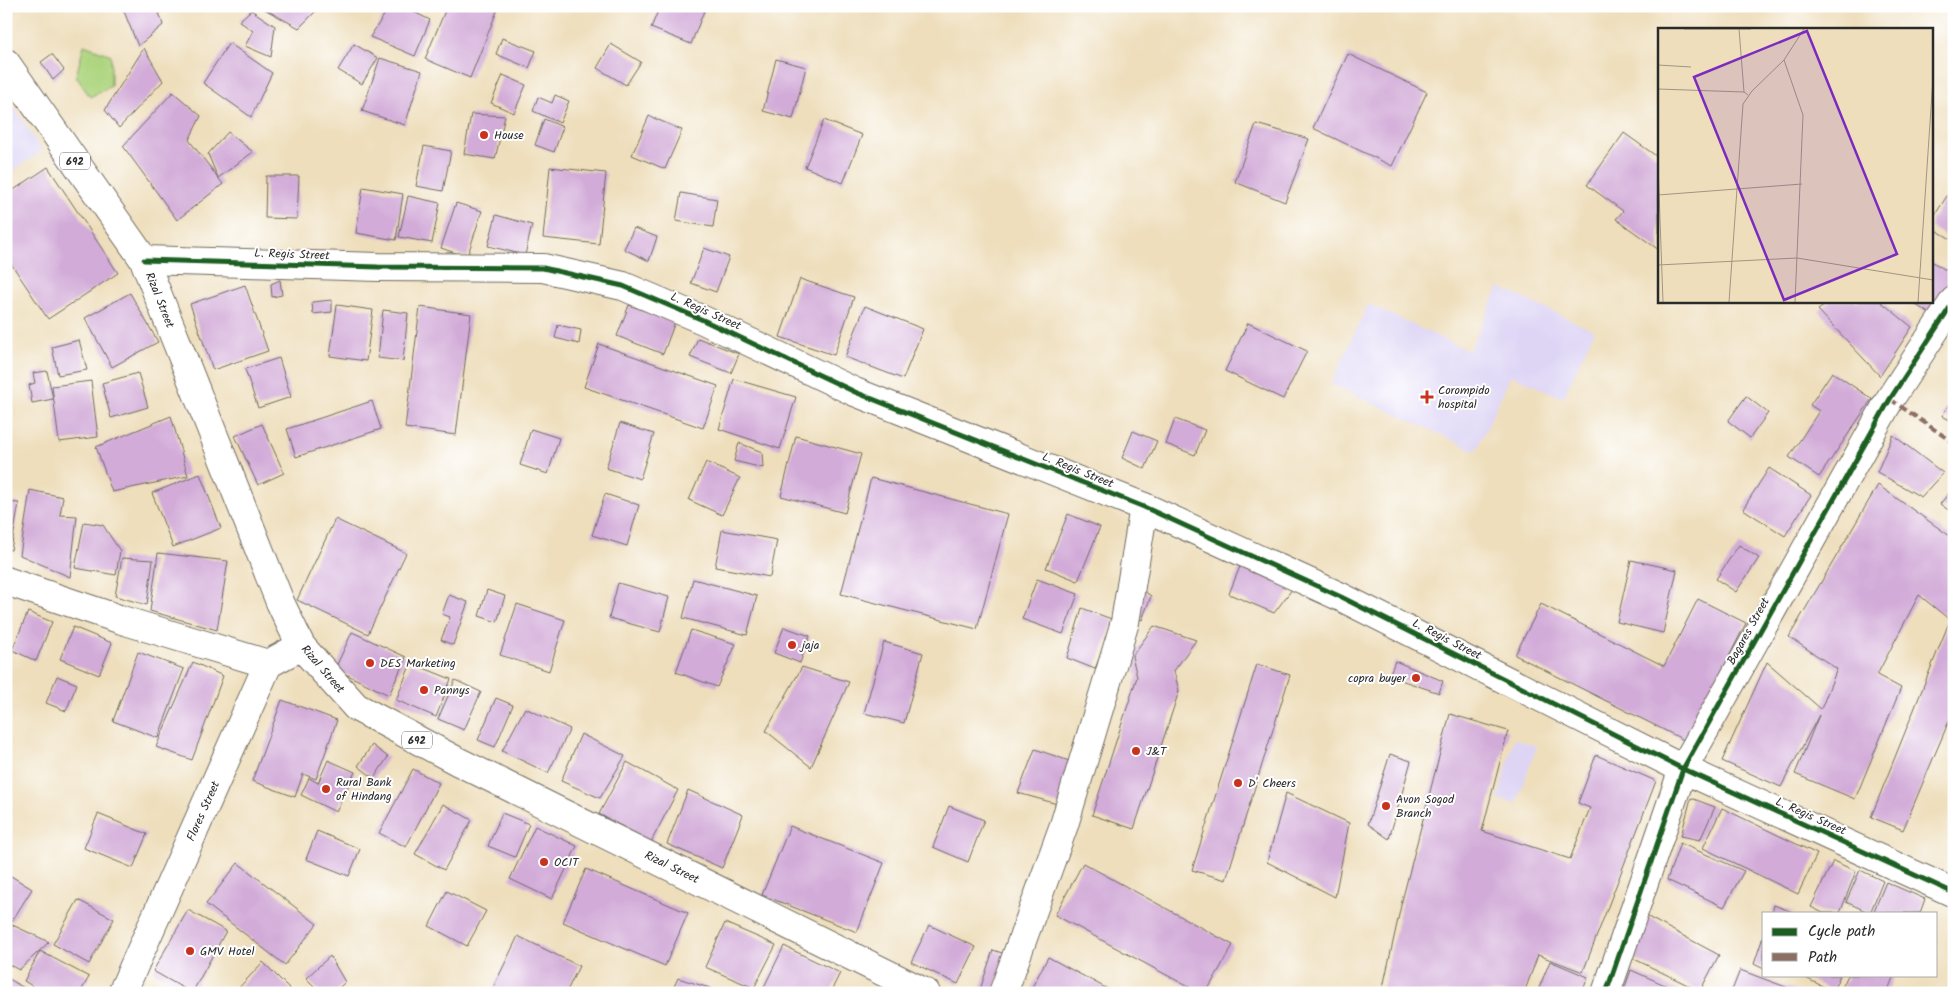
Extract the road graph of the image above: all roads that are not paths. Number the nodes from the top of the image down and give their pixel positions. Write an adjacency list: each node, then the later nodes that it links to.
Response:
1 (6, 63): 2 (street, Rizal Street / 692)
2 (144, 260): 4 (street, L. Regis Street); 6 (street, Rizal Street / 692)
3 (1954, 301): 8 (street, Bagares Street)
4 (1144, 507): 8 (street, L. Regis Street); 12 (street)
5 (6, 581): 7 (street)
6 (302, 646): 7 (street); 11 (street, Rizal Street / 692)
7 (268, 664): 10 (street, Flores Street)
8 (1683, 769): 9 (street, L. Regis Street); 13 (street, Bagares Street)
9 (1954, 893)
10 (122, 993)
11 (926, 993)
12 (1003, 993)
13 (1606, 993)

